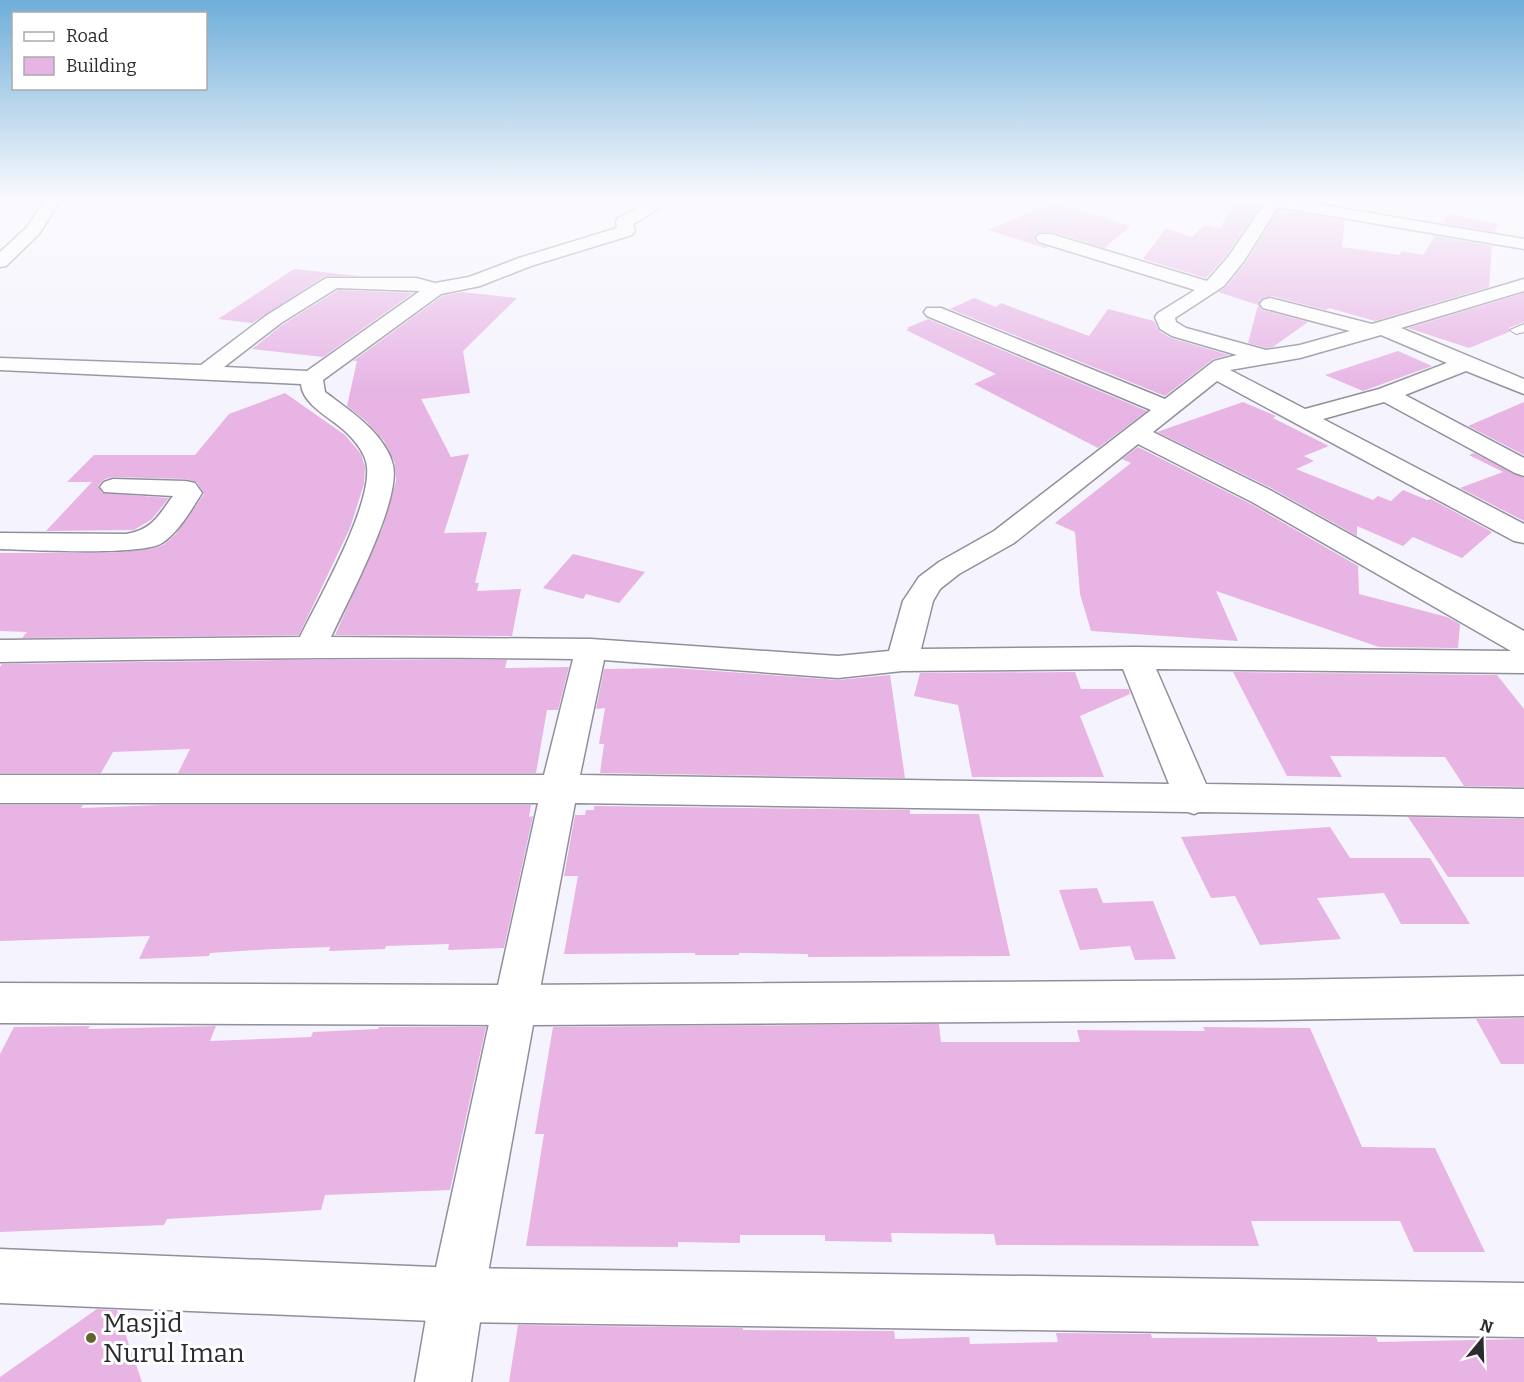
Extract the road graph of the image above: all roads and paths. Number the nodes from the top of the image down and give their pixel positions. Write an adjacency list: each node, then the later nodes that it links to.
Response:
1 (524, 262): 6 (street)
2 (1126, 262): 5 (street)
3 (1232, 262): 5 (street)
4 (1524, 285): 9 (street)
5 (1210, 288): 10 (street)
6 (435, 289): 14 (street); 15 (street)
7 (1270, 304): 9 (street)
8 (934, 312): 18 (street)
9 (1376, 329): 10 (street); 11 (street)
10 (1265, 358): 13 (street)
11 (1466, 363): 16 (street); 17 (street)
12 (0, 364): 14 (street)
13 (1215, 371): 18 (street); 19 (street)
14 (211, 373): 15 (street)
15 (312, 378): 26 (street)
16 (1524, 387)
17 (1387, 394): 19 (street); 21 (street)
18 (1168, 409): 20 (street)
19 (1303, 417): 23 (street)
20 (1136, 433): 25 (street); 30 (street)
21 (1524, 468)
22 (112, 488): 24 (street)
23 (1524, 535)
24 (0, 541)
25 (1524, 645)
26 (310, 649): 27 (street); 28 (street)
27 (591, 649): 30 (street); 33 (street)
28 (0, 651)
29 (1135, 658): 30 (street); 31 (street); 34 (street)
30 (902, 660)
31 (1524, 662)
32 (0, 789): 33 (street)
33 (560, 789): 34 (street); 38 (street)
34 (1194, 800): 35 (street)
35 (1524, 803)
36 (1524, 996): 38 (street)
37 (0, 1003): 38 (street)
38 (515, 1005): 40 (street)
39 (0, 1276): 40 (street)
40 (457, 1295): 41 (street); 42 (street)
41 (1524, 1310)
42 (444, 1382)

